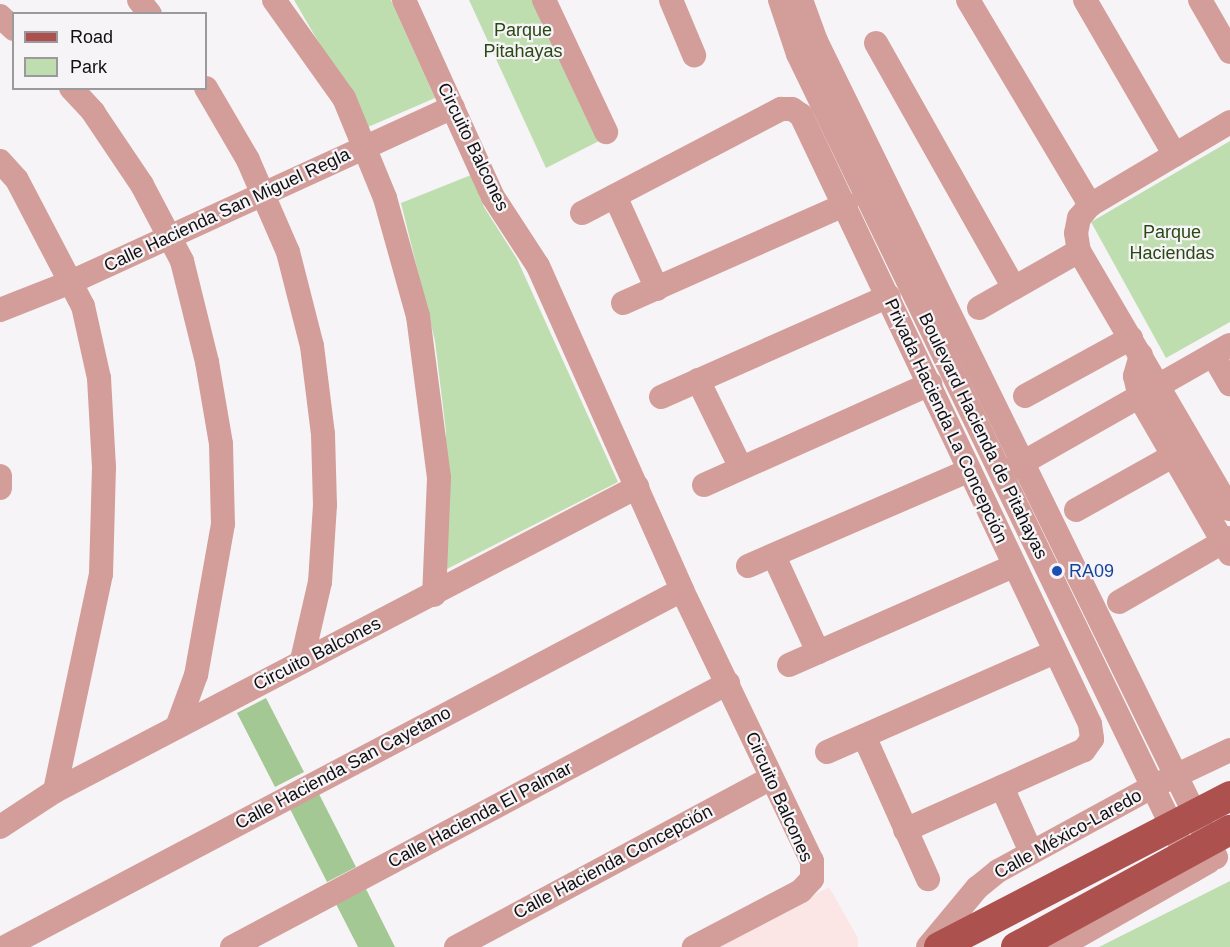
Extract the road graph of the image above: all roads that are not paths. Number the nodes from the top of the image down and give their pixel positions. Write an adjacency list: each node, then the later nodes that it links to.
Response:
1 (139, 0): 11 (street)
2 (274, 0): 22 (street)
3 (404, 0): 19 (street, Circuito Balcones)
4 (544, 0): 21 (street)
5 (670, 0): 16 (street)
6 (780, 0): 49 (street, Boulevard Hacienda de Pitahayas)
7 (801, 0): 49 (street, Boulevard Hacienda de Pitahayas)
8 (968, 0): 28 (street)
9 (1085, 0): 23 (street)
10 (1200, 0): 15 (street)
11 (148, 12)
12 (0, 16): 13 (street)
13 (12, 27)
14 (876, 43): 33 (street)
15 (1230, 52)
16 (694, 55)
17 (73, 90): 30 (street)
18 (207, 90): 25 (street)
19 (453, 107): 22 (street, Calle Hacienda San Miguel Regla); 53 (street, Circuito Balcones)
20 (1230, 122): 23 (street)
21 (606, 132)
22 (365, 147): 25 (street, Calle Hacienda San Miguel Regla); 62 (street)
23 (1175, 155): 28 (street)
24 (0, 161): 32 (street)
25 (264, 195): 30 (street, Calle Hacienda San Miguel Regla); 66 (street)
26 (615, 196): 27 (street, Privada Hacienda La Concepción); 29 (street); 34 (street)
27 (846, 204): 34 (street); 35 (street, Privada Hacienda La Concepción)
28 (1084, 212): 31 (street)
29 (582, 213)
30 (170, 237): 32 (street, Calle Hacienda San Miguel Regla); 69 (street)
31 (1079, 251): 33 (street); 39 (street)
32 (71, 282): 38 (street, Calle Hacienda San Miguel Regla); 77 (street)
33 (1014, 288): 37 (street)
34 (657, 289): 36 (street)
35 (889, 296): 41 (street); 42 (street, Privada Hacienda La Concepción)
36 (623, 303)
37 (979, 308)
38 (0, 310)
39 (1136, 347): 44 (street); 45 (street)
40 (1222, 350): 43 (street); 44 (street)
41 (698, 380): 46 (street); 48 (street)
42 (930, 384): 48 (street); 51 (street, Privada Hacienda La Concepción)
43 (1230, 385)
44 (1150, 393): 47 (street); 49 (street)
45 (1025, 396)
46 (660, 397)
47 (1183, 450): 55 (street); 56 (street); 57 (street)
48 (741, 468): 52 (street)
49 (1012, 469): 51 (street); 73 (street, Boulevard Hacienda de Pitahayas); 75 (street, Boulevard Hacienda de Pitahayas)
50 (0, 476): 54 (street)
51 (972, 479): 58 (street); 60 (street, Privada Hacienda La Concepción)
52 (704, 485)
53 (637, 487): 61 (street, Circuito Balcones); 62 (street, Circuito Balcones)
54 (0, 488)
55 (1230, 509)
56 (1076, 510)
57 (1228, 545): 63 (street)
58 (774, 556): 59 (street); 64 (street)
59 (748, 566)
60 (1013, 566): 64 (street); 65 (street, Privada Hacienda La Concepción)
61 (682, 590): 68 (street, Circuito Balcones); 87 (street, Calle Hacienda San Cayetano)
62 (434, 595): 66 (street, Circuito Balcones)
63 (1119, 602)
64 (818, 652): 67 (street)
65 (1053, 653): 70 (street); 76 (street, Privada Hacienda La Concepción)
66 (302, 660): 69 (street, Circuito Balcones)
67 (789, 665)
68 (728, 683): 74 (street, Circuito Balcones); 88 (street, Calle Hacienda El Palmar)
69 (177, 727): 77 (street, Circuito Balcones)
70 (864, 736): 72 (street); 81 (street)
71 (1230, 750): 73 (street, Calle México-Laredo)
72 (827, 752)
73 (1176, 776): 75 (street, Calle México-Laredo); 79 (street, Boulevard Hacienda de Pitahayas)
74 (771, 778): 89 (street, Calle Hacienda Concepción); 90 (street, Circuito Balcones)
75 (1154, 786): 79 (street, Boulevard Hacienda de Pitahayas); 84 (street, Calle México-Laredo)
76 (1002, 787): 81 (street); 84 (street)
77 (55, 791): 80 (street, Circuito Balcones)
78 (1230, 796): 79 (main road)
79 (1184, 820): 82 (main road); 83 (street, Boulevard Hacienda de Pitahayas)
80 (0, 827)
81 (905, 830): 85 (street)
82 (1126, 849): 86 (main road); 92 (main road)
83 (1211, 850): 86 (main road); 94 (street)
84 (1031, 852): 91 (street, Calle México-Laredo)
85 (928, 879)
86 (1138, 881): 93 (main road)
87 (5, 947)
88 (232, 947)
89 (456, 947)
90 (694, 947)
91 (928, 947)
92 (939, 947)
93 (1016, 947)
94 (1059, 947)

